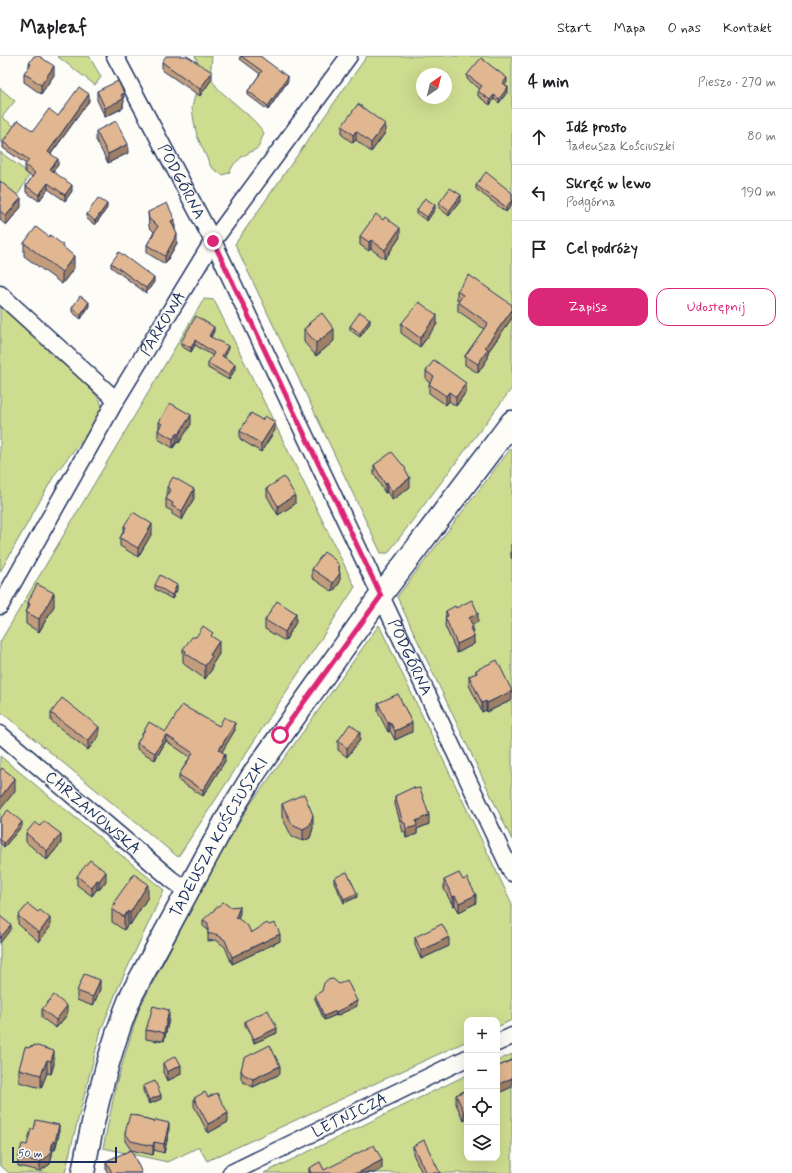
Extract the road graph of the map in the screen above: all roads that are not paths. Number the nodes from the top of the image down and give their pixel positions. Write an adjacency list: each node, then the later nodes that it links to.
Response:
1 (116, 56): 3 (street, PODGÓRNA)
2 (349, 56): 3 (street, PARKOWA)
3 (213, 241): 5 (street, PARKOWA); 7 (street, PODGÓRNA)
4 (0, 294): 5 (street)
5 (116, 400): 8 (street, PARKOWA)
6 (512, 422): 7 (street, TADEUSZA KOŚCIUSZKI)
7 (381, 596): 10 (street, PODGÓRNA); 11 (street, TADEUSZA KOŚCIUSZKI)
8 (0, 606)
9 (0, 734): 11 (street, CHRZANOWSKA)
10 (512, 873)
11 (187, 891): 15 (street, TADEUSZA KOŚCIUSZKI)
12 (512, 1036): 13 (street)
13 (500, 1042)
14 (464, 1059): 16 (street, LETNICZA)
15 (83, 1173)
16 (231, 1173)

